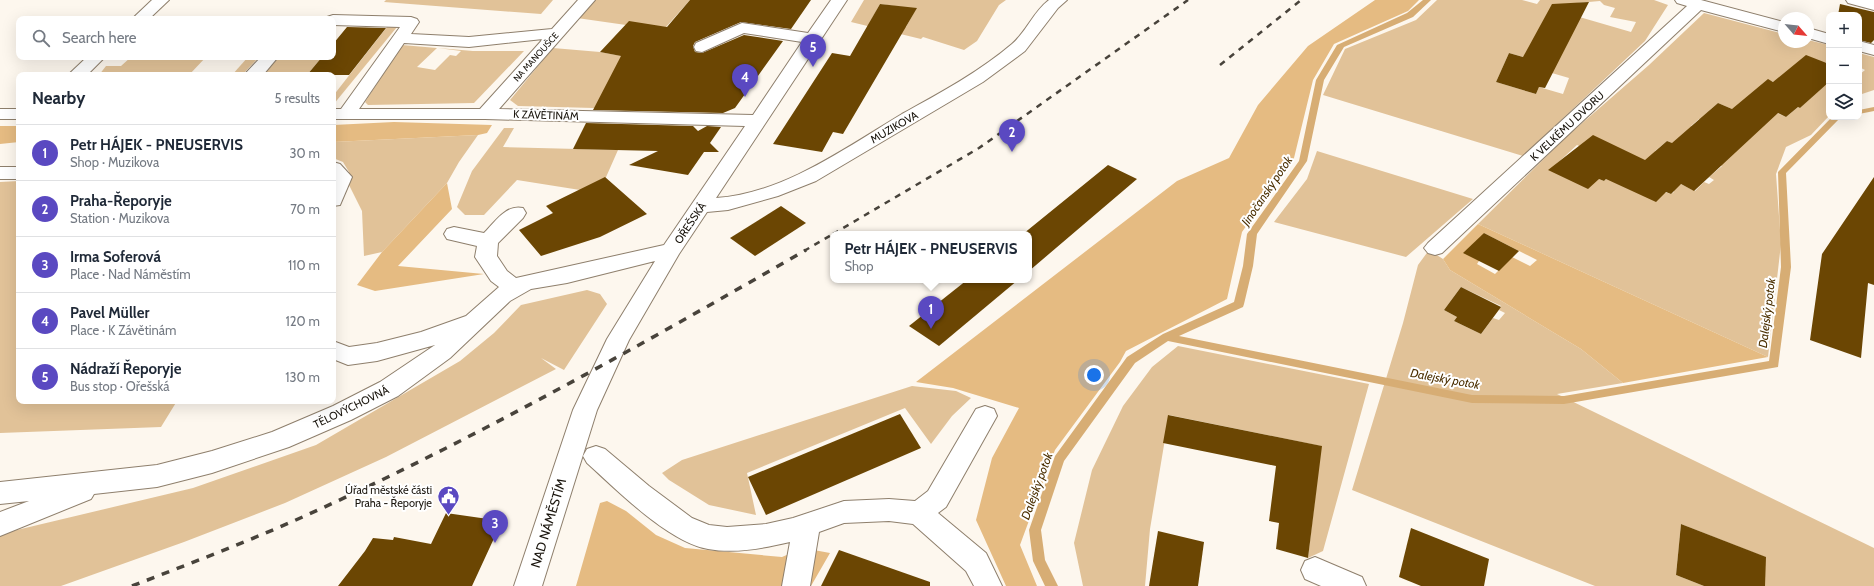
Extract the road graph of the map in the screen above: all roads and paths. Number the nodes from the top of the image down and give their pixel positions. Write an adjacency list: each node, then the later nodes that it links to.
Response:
1 (162, 0): 9 (street)
2 (587, 0): 13 (street, NA MANOUŠCE)
3 (839, 0): 16 (street, OŘEŠSKÁ)
4 (1059, 0): 33 (street, MUZIKOVA)
5 (1854, 0): 7 (street)
6 (1690, 2): 8 (street); 37 (street, K VELKÉMU DVORU)
7 (1874, 5)
8 (1721, 6): 11 (street)
9 (143, 16)
10 (336, 20): 14 (street)
11 (1778, 25)
12 (1814, 35): 15 (street)
13 (555, 36): 14 (street); 27 (street, NA MANOUŠCE)
14 (399, 38): 26 (street)
15 (1826, 38)
16 (813, 39): 17 (street); 28 (street, OŘEŠSKÁ)
17 (702, 47)
18 (1862, 47): 19 (street)
19 (1874, 50)
20 (94, 60): 22 (street)
21 (267, 60): 23 (street)
22 (80, 72)
23 (256, 72)
24 (0, 114): 25 (street)
25 (16, 114)
26 (339, 114): 27 (street, K ZÁVĚTINÁM)
27 (485, 114): 28 (street, K ZÁVĚTINÁM)
28 (759, 121): 33 (street, OŘEŠSKÁ)
29 (336, 171): 32 (street)
30 (0, 173): 31 (street)
31 (16, 173)
32 (336, 192)
33 (701, 206): 38 (street, OŘEŠSKÁ)
34 (516, 213): 36 (street)
35 (454, 234): 36 (street)
36 (488, 241): 39 (street)
37 (1435, 248)
38 (671, 251): 39 (street, TĚLOVÝCHOVNÁ); 44 (street, OŘEŠSKÁ)
39 (515, 288): 40 (street, TĚLOVÝCHOVNÁ)
40 (475, 320): 41 (street); 45 (street, TĚLOVÝCHOVNÁ)
41 (336, 351)
42 (985, 416): 47 (street)
43 (596, 456): 49 (street)
44 (568, 460): 51 (street, NAD NÁMĚSTÍM)
45 (104, 482): 46 (street, TĚLOVÝCHOVNÁ); 48 (street)
46 (0, 493)
47 (919, 513): 49 (street); 53 (street)
48 (0, 524)
49 (807, 525): 52 (street)
50 (1315, 570): 54 (street)
51 (528, 586)
52 (796, 586)
53 (988, 586)
54 (1352, 586)

